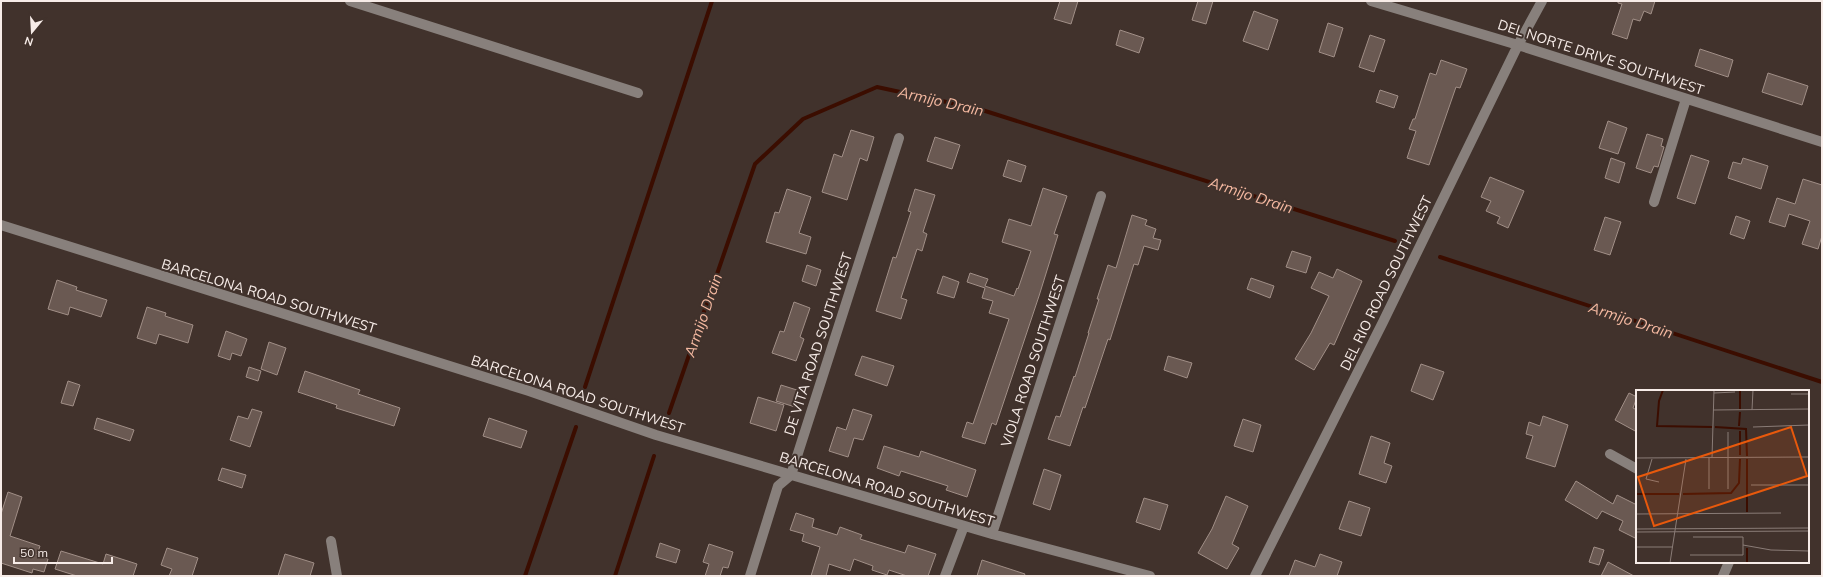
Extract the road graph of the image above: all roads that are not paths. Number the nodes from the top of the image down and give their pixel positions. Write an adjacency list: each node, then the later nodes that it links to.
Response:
1 (350, 1): 5 (street)
2 (1371, 1): 4 (street, DEL NORTE DRIVE SOUTHWEST)
3 (1542, 1): 4 (street, DEL RIO ROAD SOUTHWEST)
4 (1518, 45): 6 (street, DEL NORTE DRIVE SOUTHWEST); 23 (street, DEL RIO ROAD SOUTHWEST)
5 (638, 93)
6 (1686, 99): 8 (street, DEL NORTE DRIVE SOUTHWEST); 10 (street)
7 (899, 138): 14 (street, DE VITA ROAD SOUTHWEST)
8 (1822, 142)
9 (1101, 196): 16 (street, VIOLA ROAD SOUTHWEST)
10 (1654, 202)
11 (1, 225): 14 (street, BARCELONA ROAD SOUTHWEST)
12 (1610, 454): 13 (street)
13 (1636, 468)
14 (791, 475): 15 (street, BARCELONA ROAD SOUTHWEST); 20 (street, DE VITA ROAD SOUTHWEST)
15 (964, 526): 16 (street, BARCELONA ROAD SOUTHWEST); 21 (street)
16 (992, 534): 22 (street, BARCELONA ROAD SOUTHWEST)
17 (331, 541): 19 (street)
18 (1729, 563): 24 (street)
19 (337, 576)
20 (750, 576)
21 (945, 576)
22 (1150, 576)
23 (1255, 576)
24 (1723, 576)

